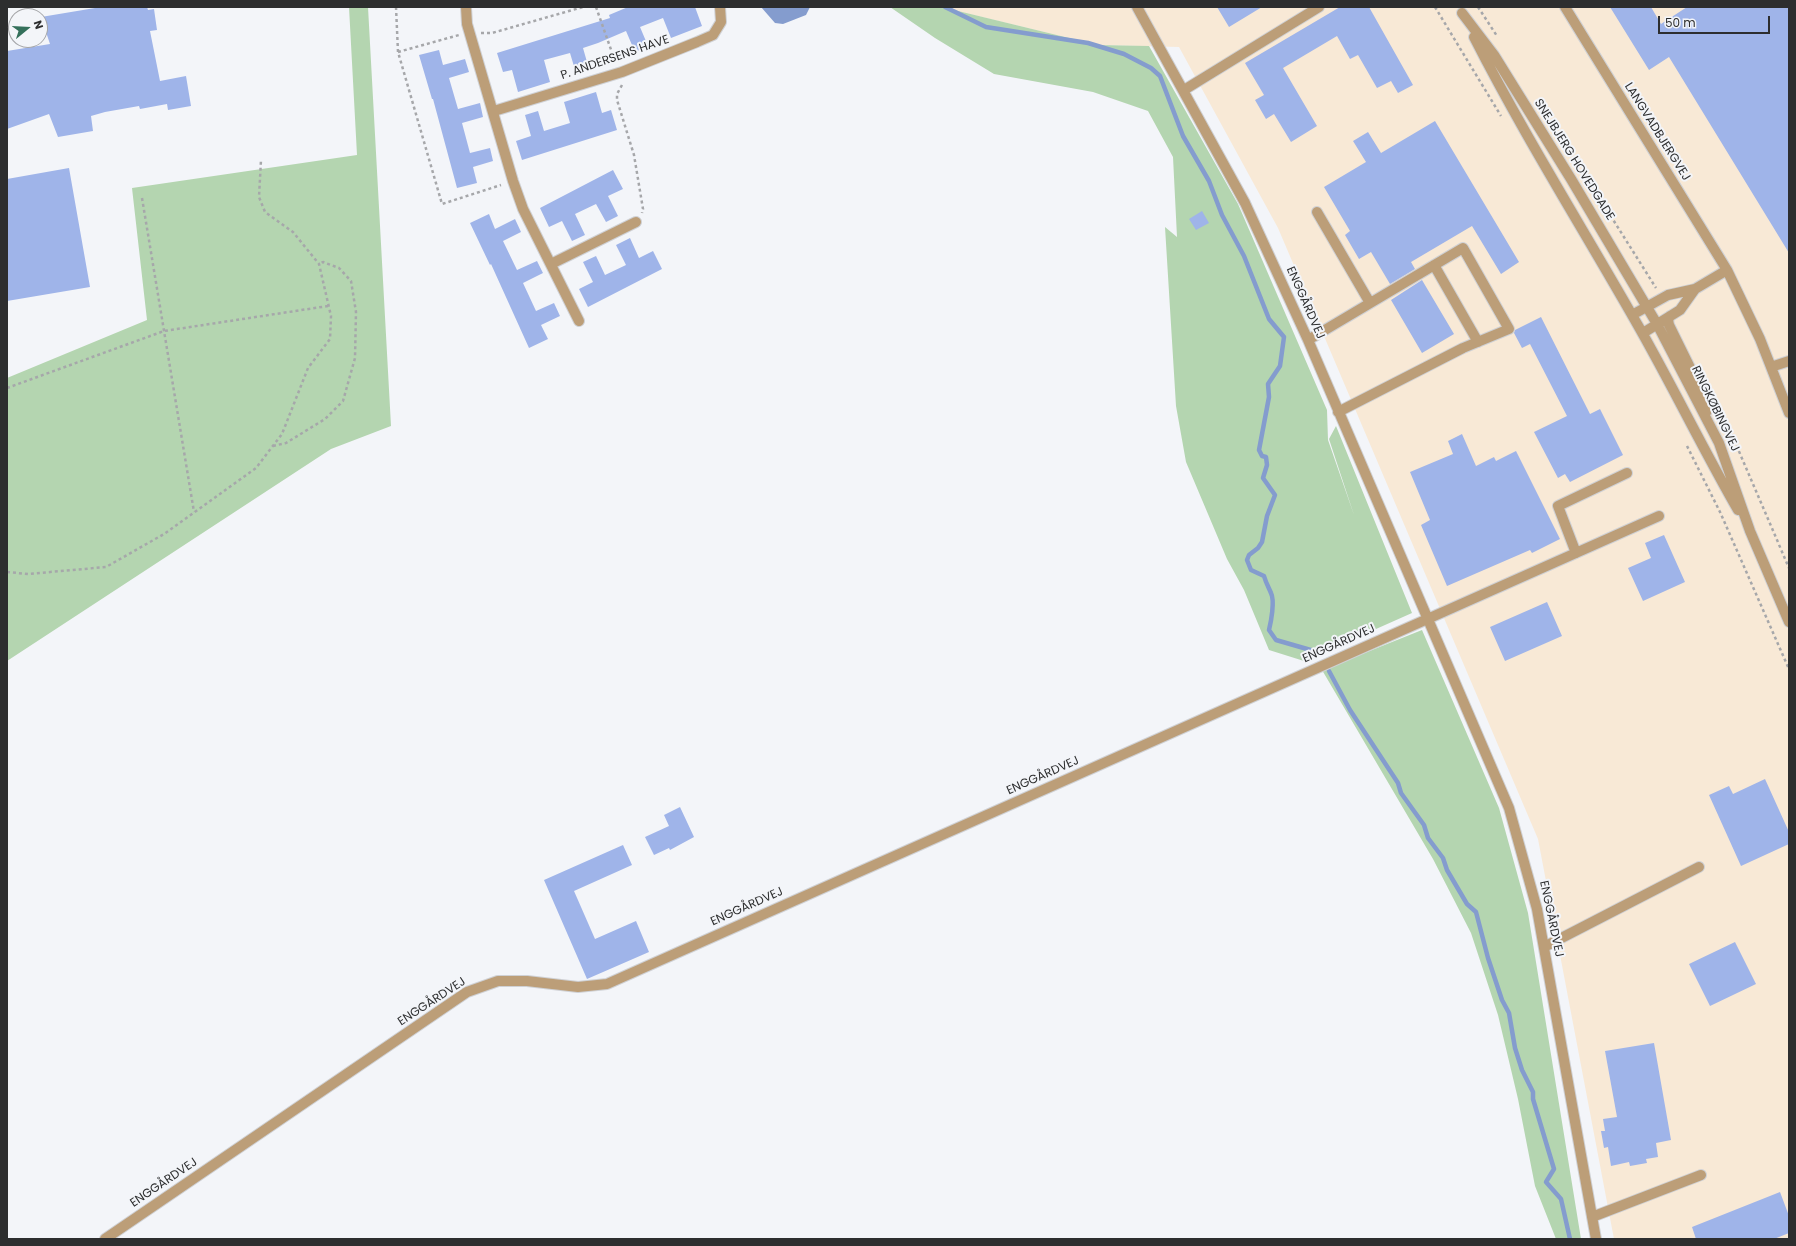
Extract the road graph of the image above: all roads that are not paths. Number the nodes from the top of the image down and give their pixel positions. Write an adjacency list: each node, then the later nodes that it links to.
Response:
1 (466, 7): 8 (street)
2 (720, 7): 8 (street, P. ANDERSENS HAVE)
3 (1137, 7): 7 (street, ENGGÅRDVEJ)
4 (1319, 7): 7 (street)
5 (1565, 7): 13 (street, LANGVADBJERGVEJ)
6 (1461, 10): 16 (street, SNEJBJERG HOVEDGADE); 17 (street, SNEJBJERG HOVEDGADE)
7 (1184, 90): 22 (street, ENGGÅRDVEJ)
8 (494, 111): 11 (street)
9 (1318, 212): 15 (street)
10 (636, 222): 11 (street)
11 (551, 264): 19 (street)
12 (1434, 265): 15 (street); 23 (street); 23 (street)
13 (1727, 270): 14 (street); 25 (street, LANGVADBJERGVEJ)
14 (1695, 289): 16 (street); 18 (street)
15 (1370, 303): 22 (street)
16 (1647, 306): 17 (street); 20 (street, SNEJBJERG HOVEDGADE)
17 (1632, 315): 21 (street, SNEJBJERG HOVEDGADE)
18 (1670, 316): 20 (street); 28 (street)
19 (579, 321)
20 (1657, 324): 21 (street); 28 (street, RINGKØBINGVEJ)
21 (1642, 333): 31 (street, RINGKØBINGVEJ)
22 (1308, 340): 26 (street, ENGGÅRDVEJ)
23 (1478, 342): 26 (street)
24 (1789, 361): 25 (street)
25 (1771, 367): 27 (street, LANGVADBJERGVEJ)
26 (1338, 412): 33 (street, ENGGÅRDVEJ)
27 (1789, 413)
28 (1711, 426): 31 (street, RINGKØBINGVEJ)
29 (1627, 472): 32 (street)
30 (1659, 516): 32 (street, ENGGÅRDVEJ)
31 (1750, 531): 34 (street, RINGKØBINGVEJ)
32 (1576, 553): 33 (street, ENGGÅRDVEJ)
33 (1428, 619): 36 (street, ENGGÅRDVEJ); 39 (street, ENGGÅRDVEJ)
34 (1789, 622)
35 (1699, 867): 36 (street)
36 (1544, 948): 38 (street, ENGGÅRDVEJ)
37 (1701, 1175): 38 (street)
38 (1592, 1217): 40 (street, ENGGÅRDVEJ)
39 (105, 1239)
40 (1596, 1239)

